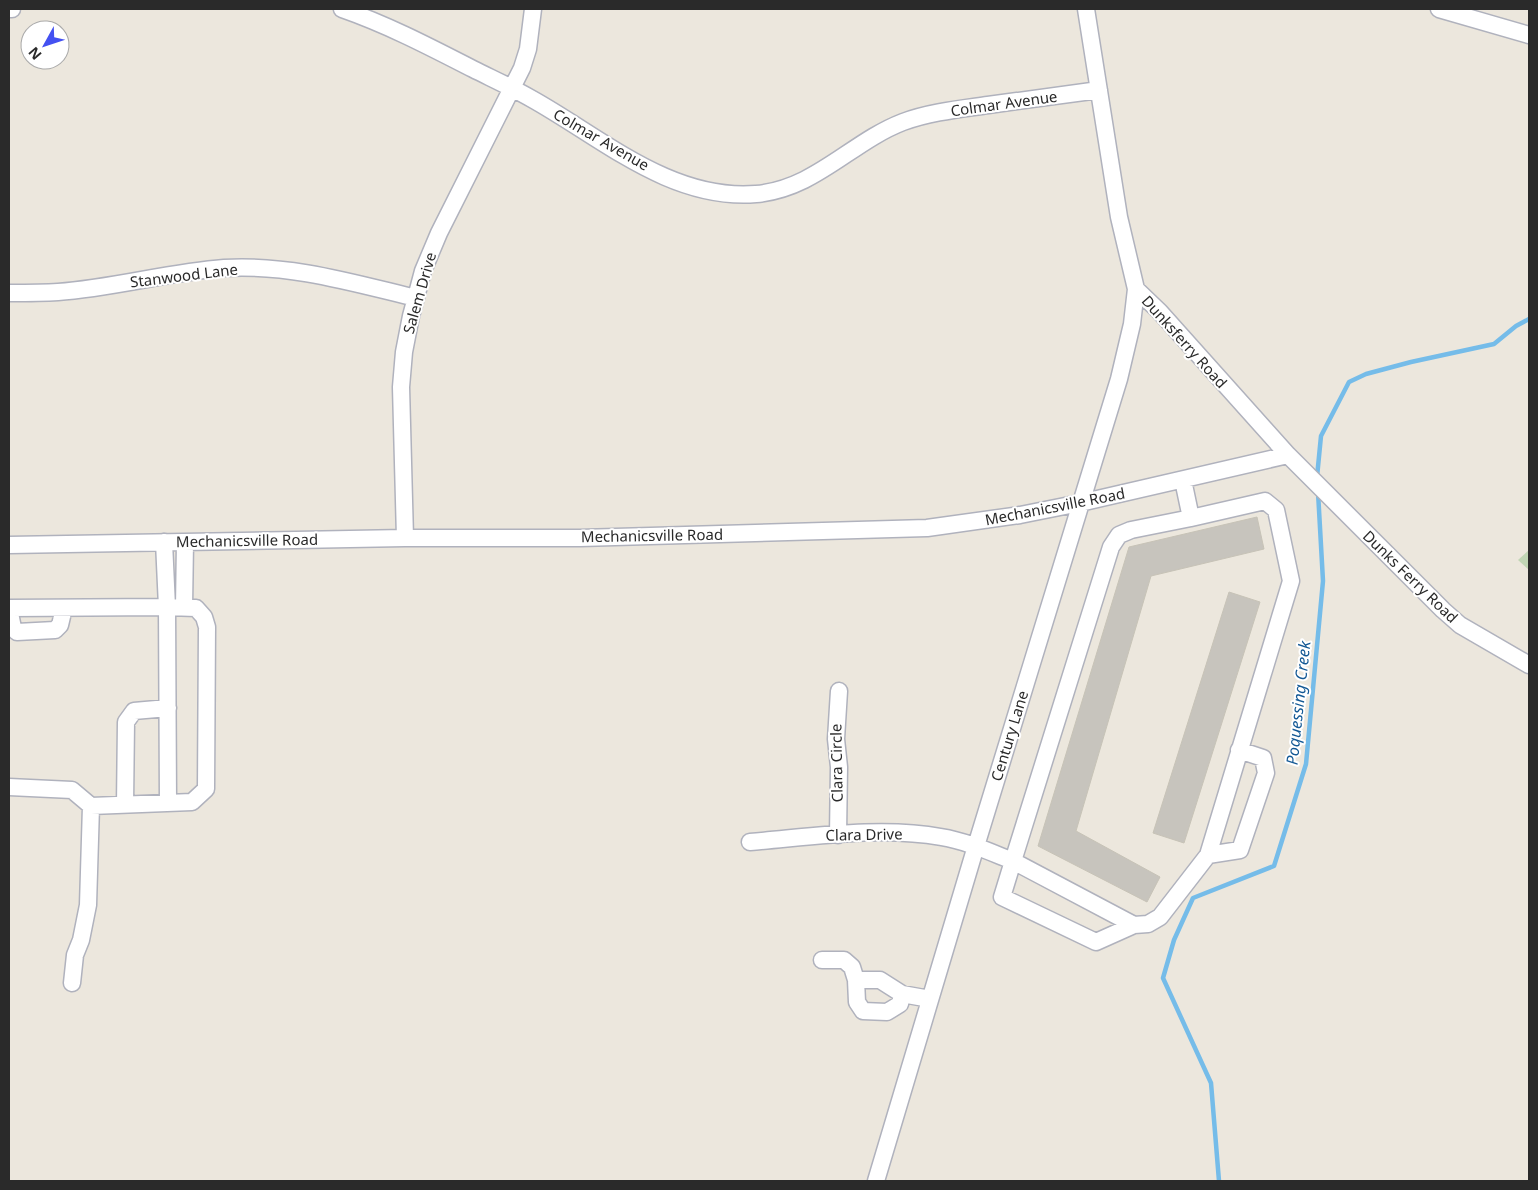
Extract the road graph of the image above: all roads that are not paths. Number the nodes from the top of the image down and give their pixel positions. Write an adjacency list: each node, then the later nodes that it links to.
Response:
1 (342, 9): 6 (street, Colmar Avenue)
2 (533, 9): 6 (street, Salem Drive)
3 (1086, 9): 7 (street, Dunksferry Road)
4 (1439, 9): 5 (street)
5 (1529, 35)
6 (513, 88): 7 (street, Colmar Avenue); 10 (street, Salem Drive)
7 (1099, 90): 8 (street, Dunksferry Road)
8 (1136, 289): 11 (street, Dunksferry Road); 13 (street, Century Lane)
9 (9, 293): 10 (street, Stanwood Lane)
10 (416, 298): 16 (street, Salem Drive)
11 (1288, 455): 12 (street, Mechanicsville Road); 14 (street, Dunksferry Road)
12 (1183, 480): 13 (street, Mechanicsville Road); 15 (street)
13 (1080, 503): 16 (street, Mechanicsville Road); 34 (street, Century Lane)
14 (1346, 514): 24 (street, Dunks Ferry Road)
15 (1191, 518): 27 (street); 36 (street)
16 (405, 538): 18 (street, Mechanicsville Road)
17 (164, 542): 18 (street, Mechanicsville Road); 19 (street, Mechanicsville Road); 20 (street)
18 (185, 542): 23 (street)
19 (9, 545)
20 (167, 607): 22 (street); 23 (street); 26 (street)
21 (9, 608): 22 (street); 22 (street)
22 (64, 608)
23 (184, 608): 29 (street)
24 (1529, 665)
25 (839, 691): 32 (street, Clara Circle)
26 (168, 708): 29 (street); 30 (street)
27 (1240, 750): 35 (street); 35 (street)
28 (9, 788): 31 (street)
29 (168, 803): 30 (street)
30 (125, 805): 31 (street)
31 (91, 806): 40 (street)
32 (838, 834): 33 (street, Clara Drive); 34 (street, Clara Drive)
33 (750, 842)
34 (976, 846): 36 (street, Clara Drive); 42 (street, Century Lane)
35 (1208, 855): 37 (street)
36 (1013, 861): 37 (street, Clara Drive); 37 (street)
37 (1134, 925)
38 (822, 960): 39 (street)
39 (856, 980): 41 (street); 41 (street)
40 (72, 983)
41 (902, 994): 42 (street)
42 (930, 999): 43 (street, Century Lane)
43 (876, 1181)

